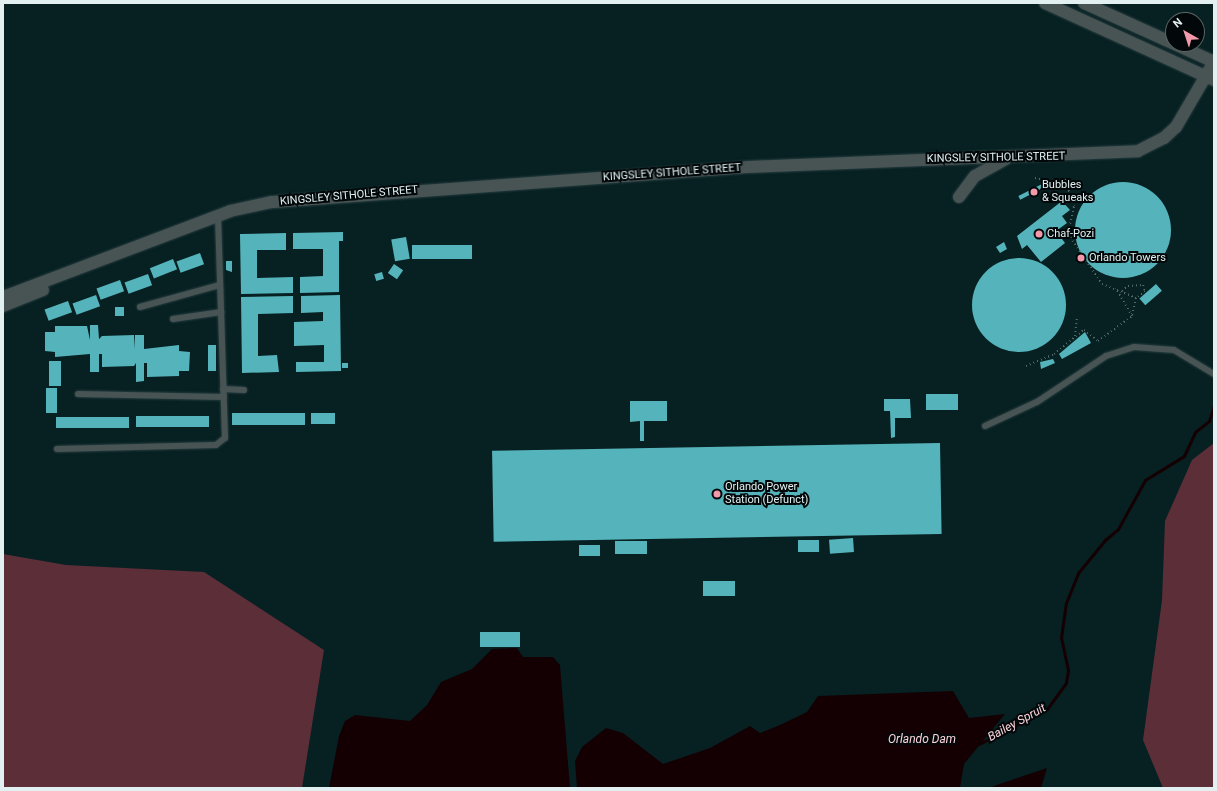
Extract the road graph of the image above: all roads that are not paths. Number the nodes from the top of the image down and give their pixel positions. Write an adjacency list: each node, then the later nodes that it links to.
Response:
1 (1045, 3): 4 (street)
2 (1084, 3): 3 (street)
3 (1214, 62): 4 (street, KINGSLEY SITHOLE STREET)
4 (1210, 78): 5 (street, KINGSLEY SITHOLE STREET)
5 (1012, 157): 6 (street); 7 (street, KINGSLEY SITHOLE STREET)
6 (959, 197)
7 (218, 216): 8 (street, KINGSLEY SITHOLE STREET); 9 (lane)
8 (97, 264): 10 (street, KINGSLEY SITHOLE STREET); 11 (street, KINGSLEY SITHOLE STREET)
9 (220, 285): 12 (lane); 13 (lane)
10 (3, 297)
11 (3, 306)
12 (140, 307)
13 (221, 312): 14 (lane); 16 (lane)
14 (173, 319)
15 (1214, 374): 20 (lane)
16 (223, 389): 17 (lane); 19 (lane)
17 (244, 390)
18 (78, 394): 19 (lane)
19 (224, 397): 21 (lane)
20 (985, 426)
21 (57, 449)

